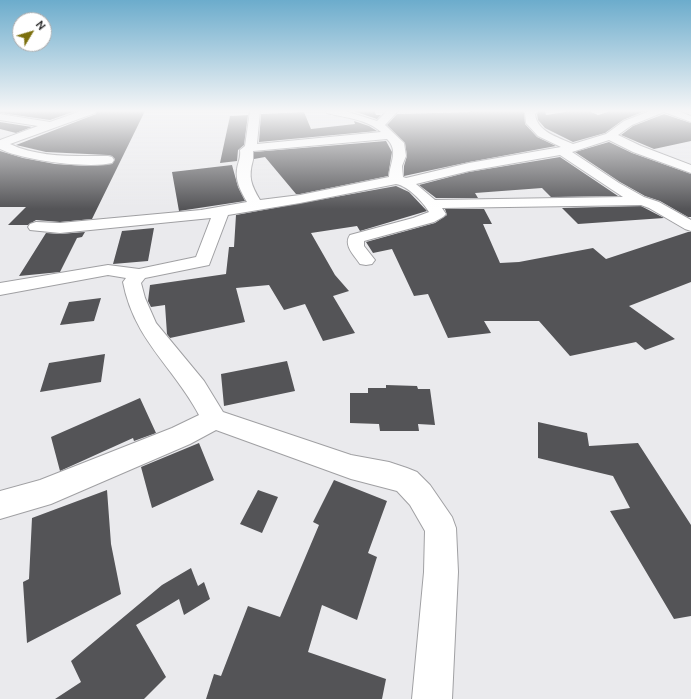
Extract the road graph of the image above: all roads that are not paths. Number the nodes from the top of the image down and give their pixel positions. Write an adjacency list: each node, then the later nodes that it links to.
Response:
1 (0, 144): 10 (street)
2 (252, 144): 8 (street)
3 (298, 144): 8 (street)
4 (398, 144): 12 (street)
5 (557, 144): 9 (street)
6 (587, 144): 9 (street)
7 (626, 144): 11 (street)
8 (251, 148): 15 (street)
9 (567, 150): 12 (street); 13 (street)
10 (108, 160)
11 (691, 169)
12 (401, 181): 14 (street); 15 (street)
13 (642, 202): 14 (street); 17 (street)
14 (431, 204): 19 (street)
15 (256, 205): 16 (street)
16 (221, 212): 18 (street); 20 (street)
17 (691, 226)
18 (36, 227)
19 (366, 260)
20 (139, 274): 21 (street); 22 (street)
21 (0, 289)
22 (214, 418): 23 (street); 24 (street)
23 (0, 505)
24 (434, 697)

